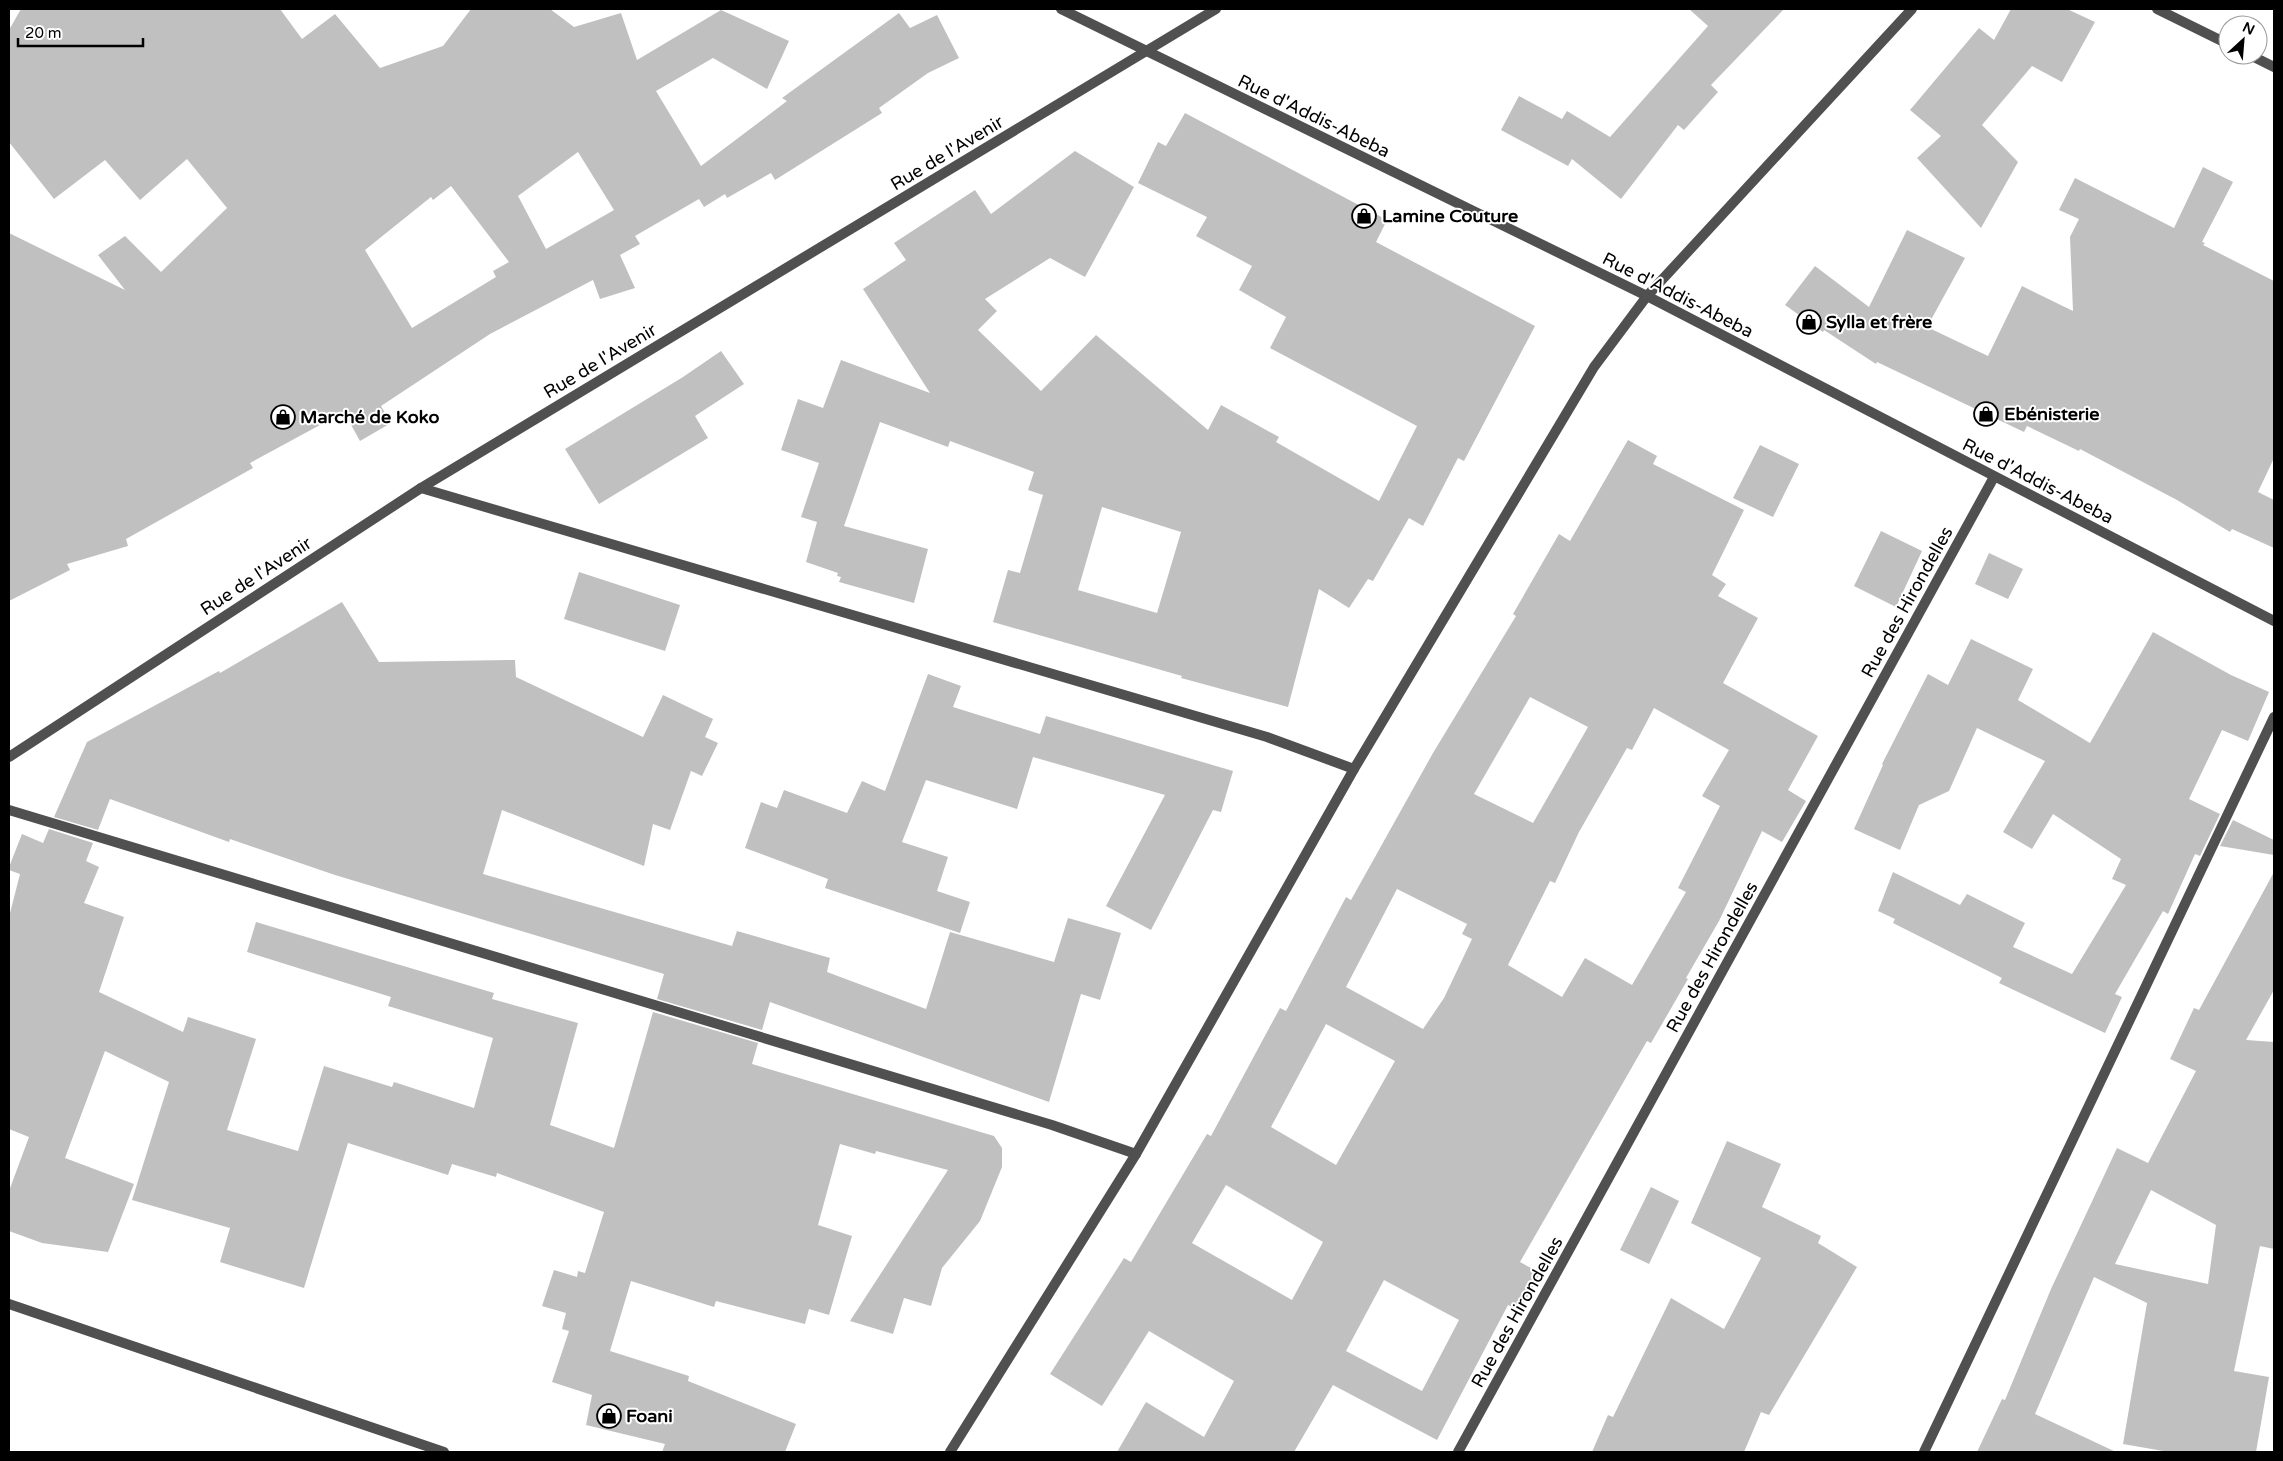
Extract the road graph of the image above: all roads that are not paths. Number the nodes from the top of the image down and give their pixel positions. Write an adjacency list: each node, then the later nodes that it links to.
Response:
1 (1061, 9): 6 (street, Rue d'Addis-Abeba)
2 (1216, 9): 6 (street, Rue de l'Avenir)
3 (1912, 9): 7 (street)
4 (2157, 9): 5 (street)
5 (2218, 39)
6 (1146, 52): 7 (street, Rue d'Addis-Abeba); 9 (street, Rue de l'Avenir)
7 (1647, 296): 8 (street, Rue d'Addis-Abeba); 13 (street)
8 (1994, 476): 10 (street, Rue d'Addis-Abeba); 20 (street, Rue des Hirondelles)
9 (421, 488): 12 (street, Rue de l'Avenir); 13 (street)
10 (2274, 621)
11 (2274, 717): 21 (street)
12 (9, 756)
13 (1354, 769): 15 (street)
14 (9, 810): 15 (street)
15 (1136, 1154): 19 (street)
16 (9, 1304): 17 (street)
17 (426, 1450): 18 (street)
18 (444, 1452)
19 (950, 1452)
20 (1458, 1452)
21 (1924, 1452)

